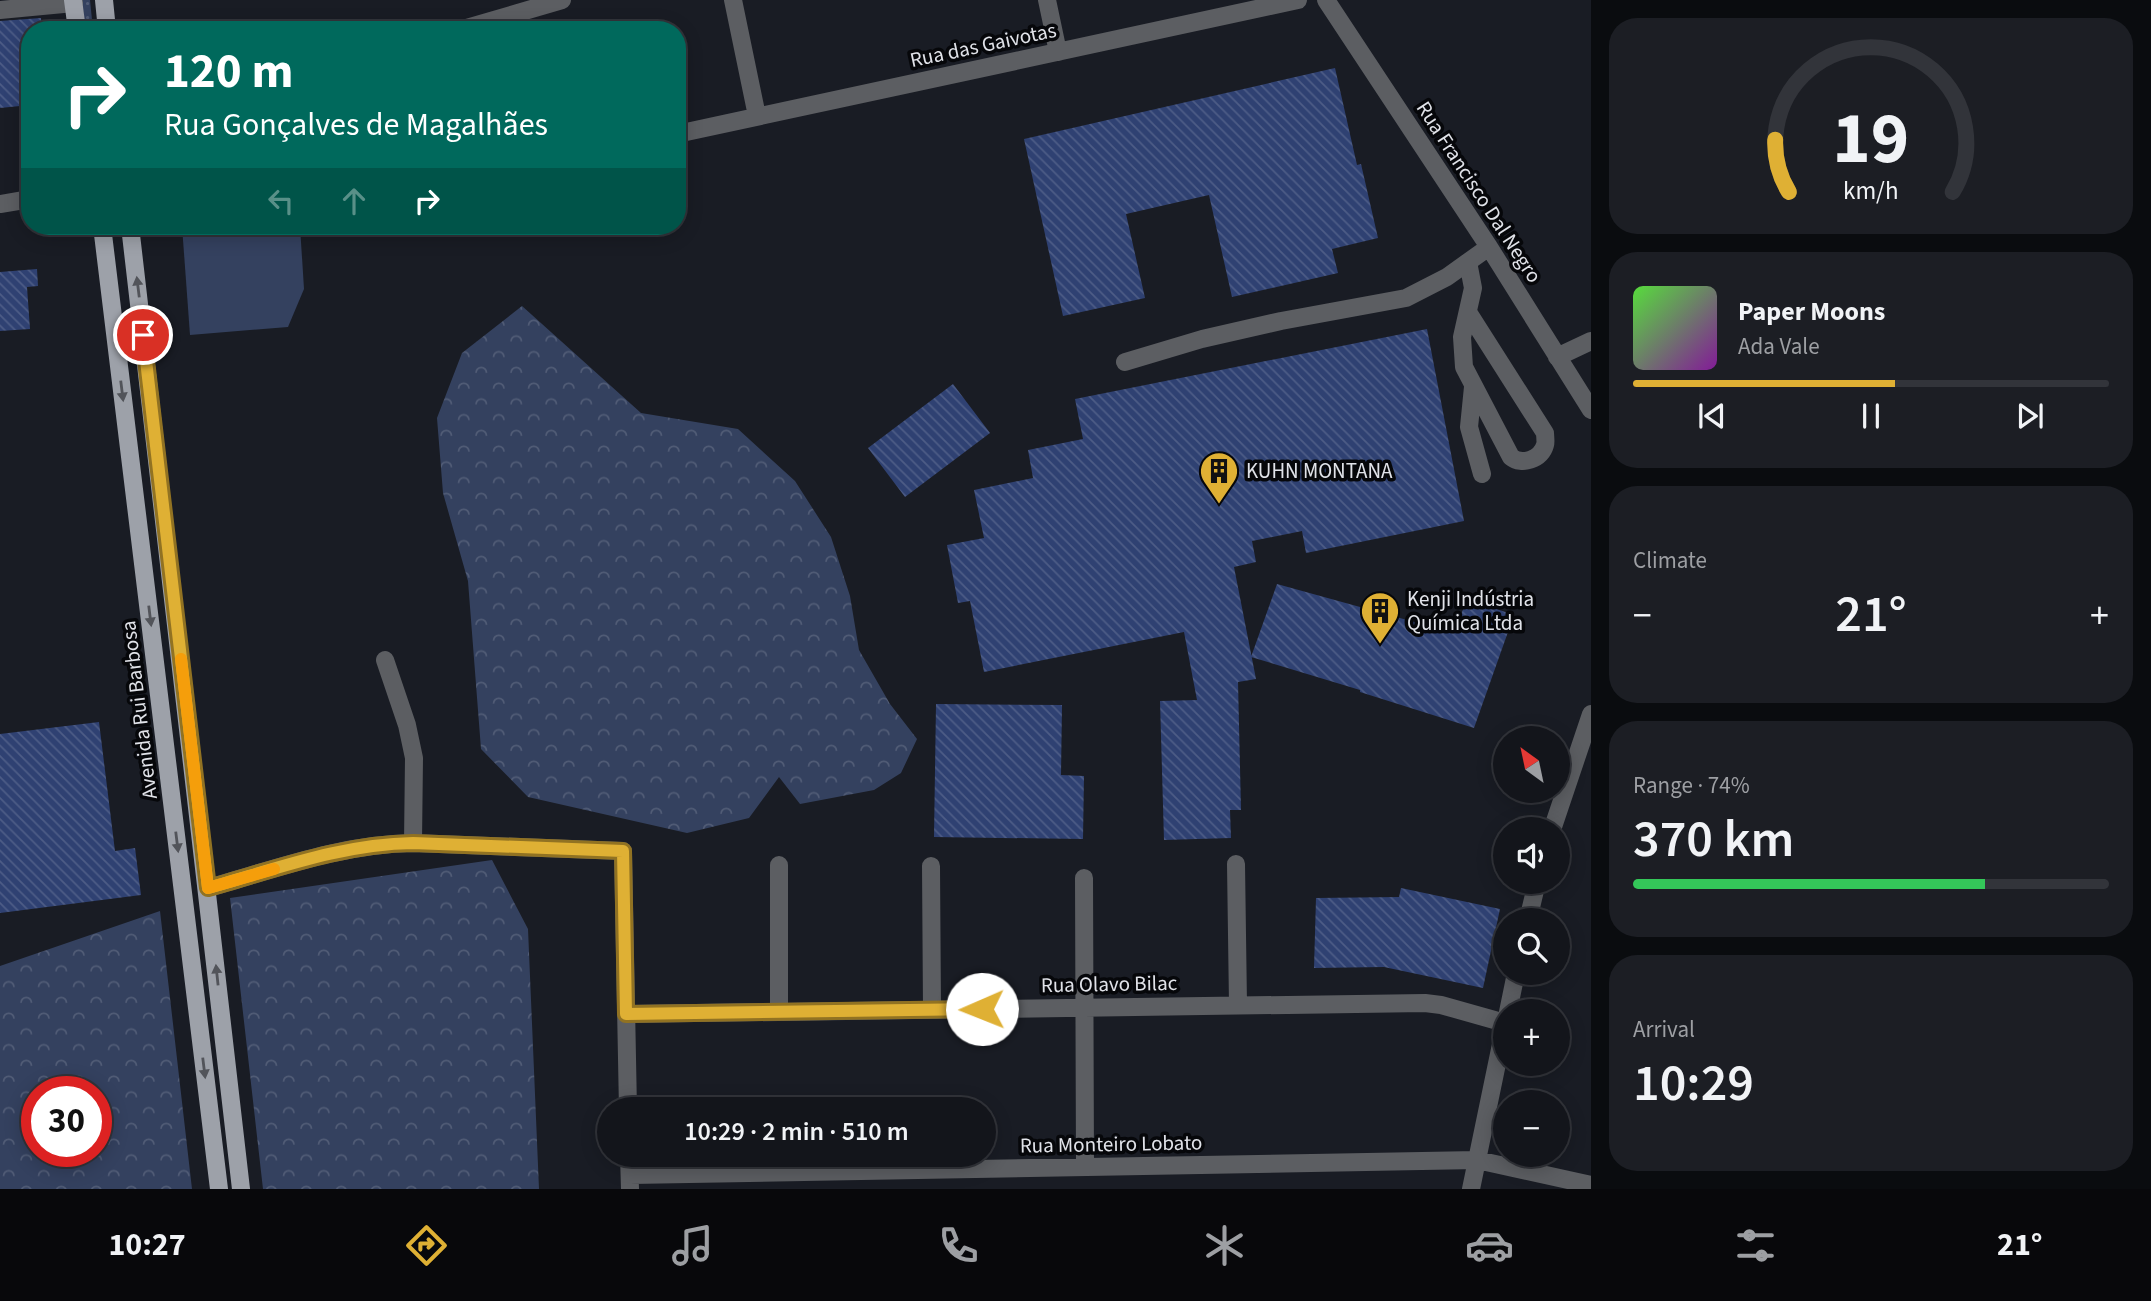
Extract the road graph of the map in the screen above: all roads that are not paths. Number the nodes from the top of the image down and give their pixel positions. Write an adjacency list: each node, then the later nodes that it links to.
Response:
1 (104, 0): 10 (main road)
2 (562, 0): 11 (street)
3 (733, 0): 13 (street)
4 (1046, 0): 12 (street)
5 (1298, 0): 12 (street, Rua das Gaivotas)
6 (1326, 0): 19 (street, Rua Francisco Dal Negro)
7 (74, 2): 8 (street); 9 (main road)
8 (0, 10)
9 (76, 21)
10 (106, 21)
11 (491, 21)
12 (1058, 52): 13 (street, Rua das Gaivotas)
13 (757, 116): 14 (street, Rua das Gaivotas)
14 (686, 132)
15 (21, 200): 16 (street)
16 (0, 204)
17 (103, 235): 49 (main road, Avenida Rui Barbosa, one-way to 49)
18 (131, 235): 36 (main road, one-way to 18)
19 (1489, 247): 20 (street); 23 (street, Rua Francisco Dal Negro)
20 (1468, 262): 21 (street); 24 (street)
21 (1468, 312): 25 (street); 25 (street)
22 (1591, 341): 23 (street)
23 (1557, 356): 26 (street, Rua Francisco Dal Negro)
24 (1125, 362)
25 (1473, 387): 27 (street)
26 (1591, 410)
27 (1482, 474)
28 (385, 660): 31 (street)
29 (1591, 713): 30 (street)
30 (1556, 817)
31 (413, 843): 36 (street); 41 (street)
32 (1236, 864): 37 (street)
33 (779, 865): 40 (street)
34 (931, 866): 39 (street)
35 (1084, 878): 38 (street)
36 (208, 888): 50 (main road, one-way to 36)
37 (1238, 1005): 38 (street, Rua Olavo Bilac); 42 (street, Rua Olavo Bilac)
38 (1084, 1007): 39 (street, Rua Olavo Bilac); 46 (street)
39 (932, 1010): 40 (street, Rua Olavo Bilac)
40 (779, 1012): 41 (street, Rua Olavo Bilac)
41 (626, 1014): 44 (street)
42 (1493, 1020)
43 (1494, 1076): 45 (street)
44 (628, 1097)
45 (1477, 1160): 46 (street, Rua Monteiro Lobato); 48 (street, Rua Monteiro Lobato); 51 (street)
46 (1084, 1167): 47 (street, Rua Monteiro Lobato)
47 (630, 1182)
48 (1591, 1185)
49 (219, 1189)
50 (241, 1189)
51 (1471, 1189)

